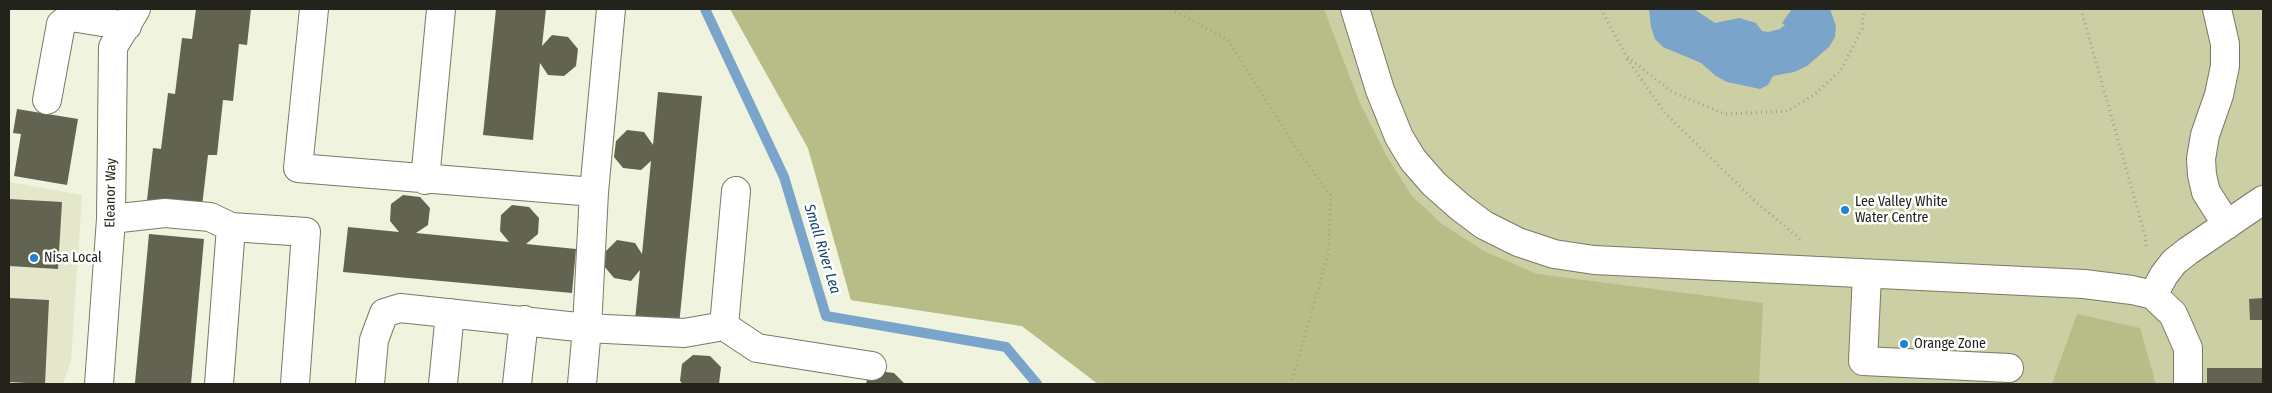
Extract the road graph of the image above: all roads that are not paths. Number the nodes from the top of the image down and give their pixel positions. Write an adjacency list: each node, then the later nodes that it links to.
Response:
1 (314, 9): 8 (street)
2 (441, 9): 8 (street)
3 (611, 9): 10 (street)
4 (1355, 9): 15 (street)
5 (2217, 9): 13 (street)
6 (132, 18): 7 (street); 12 (street, Eleanor Way)
7 (47, 100)
8 (425, 180): 10 (street)
9 (736, 191): 19 (street)
10 (594, 192): 20 (street)
11 (2263, 200): 13 (street)
12 (111, 219): 14 (street); 23 (street, Eleanor Way)
13 (2227, 225): 16 (street)
14 (231, 227): 24 (street); 25 (street)
15 (1868, 275): 16 (street); 22 (street)
16 (2153, 295): 30 (street)
17 (450, 313): 18 (street); 26 (street); 27 (street)
18 (524, 320): 20 (street); 28 (street)
19 (724, 326): 20 (street); 21 (street)
20 (587, 328): 29 (street)
21 (872, 366)
22 (2009, 368)
23 (99, 384)
24 (219, 384)
25 (295, 384)
26 (370, 384)
27 (443, 384)
28 (517, 384)
29 (582, 384)
30 (2188, 384)

